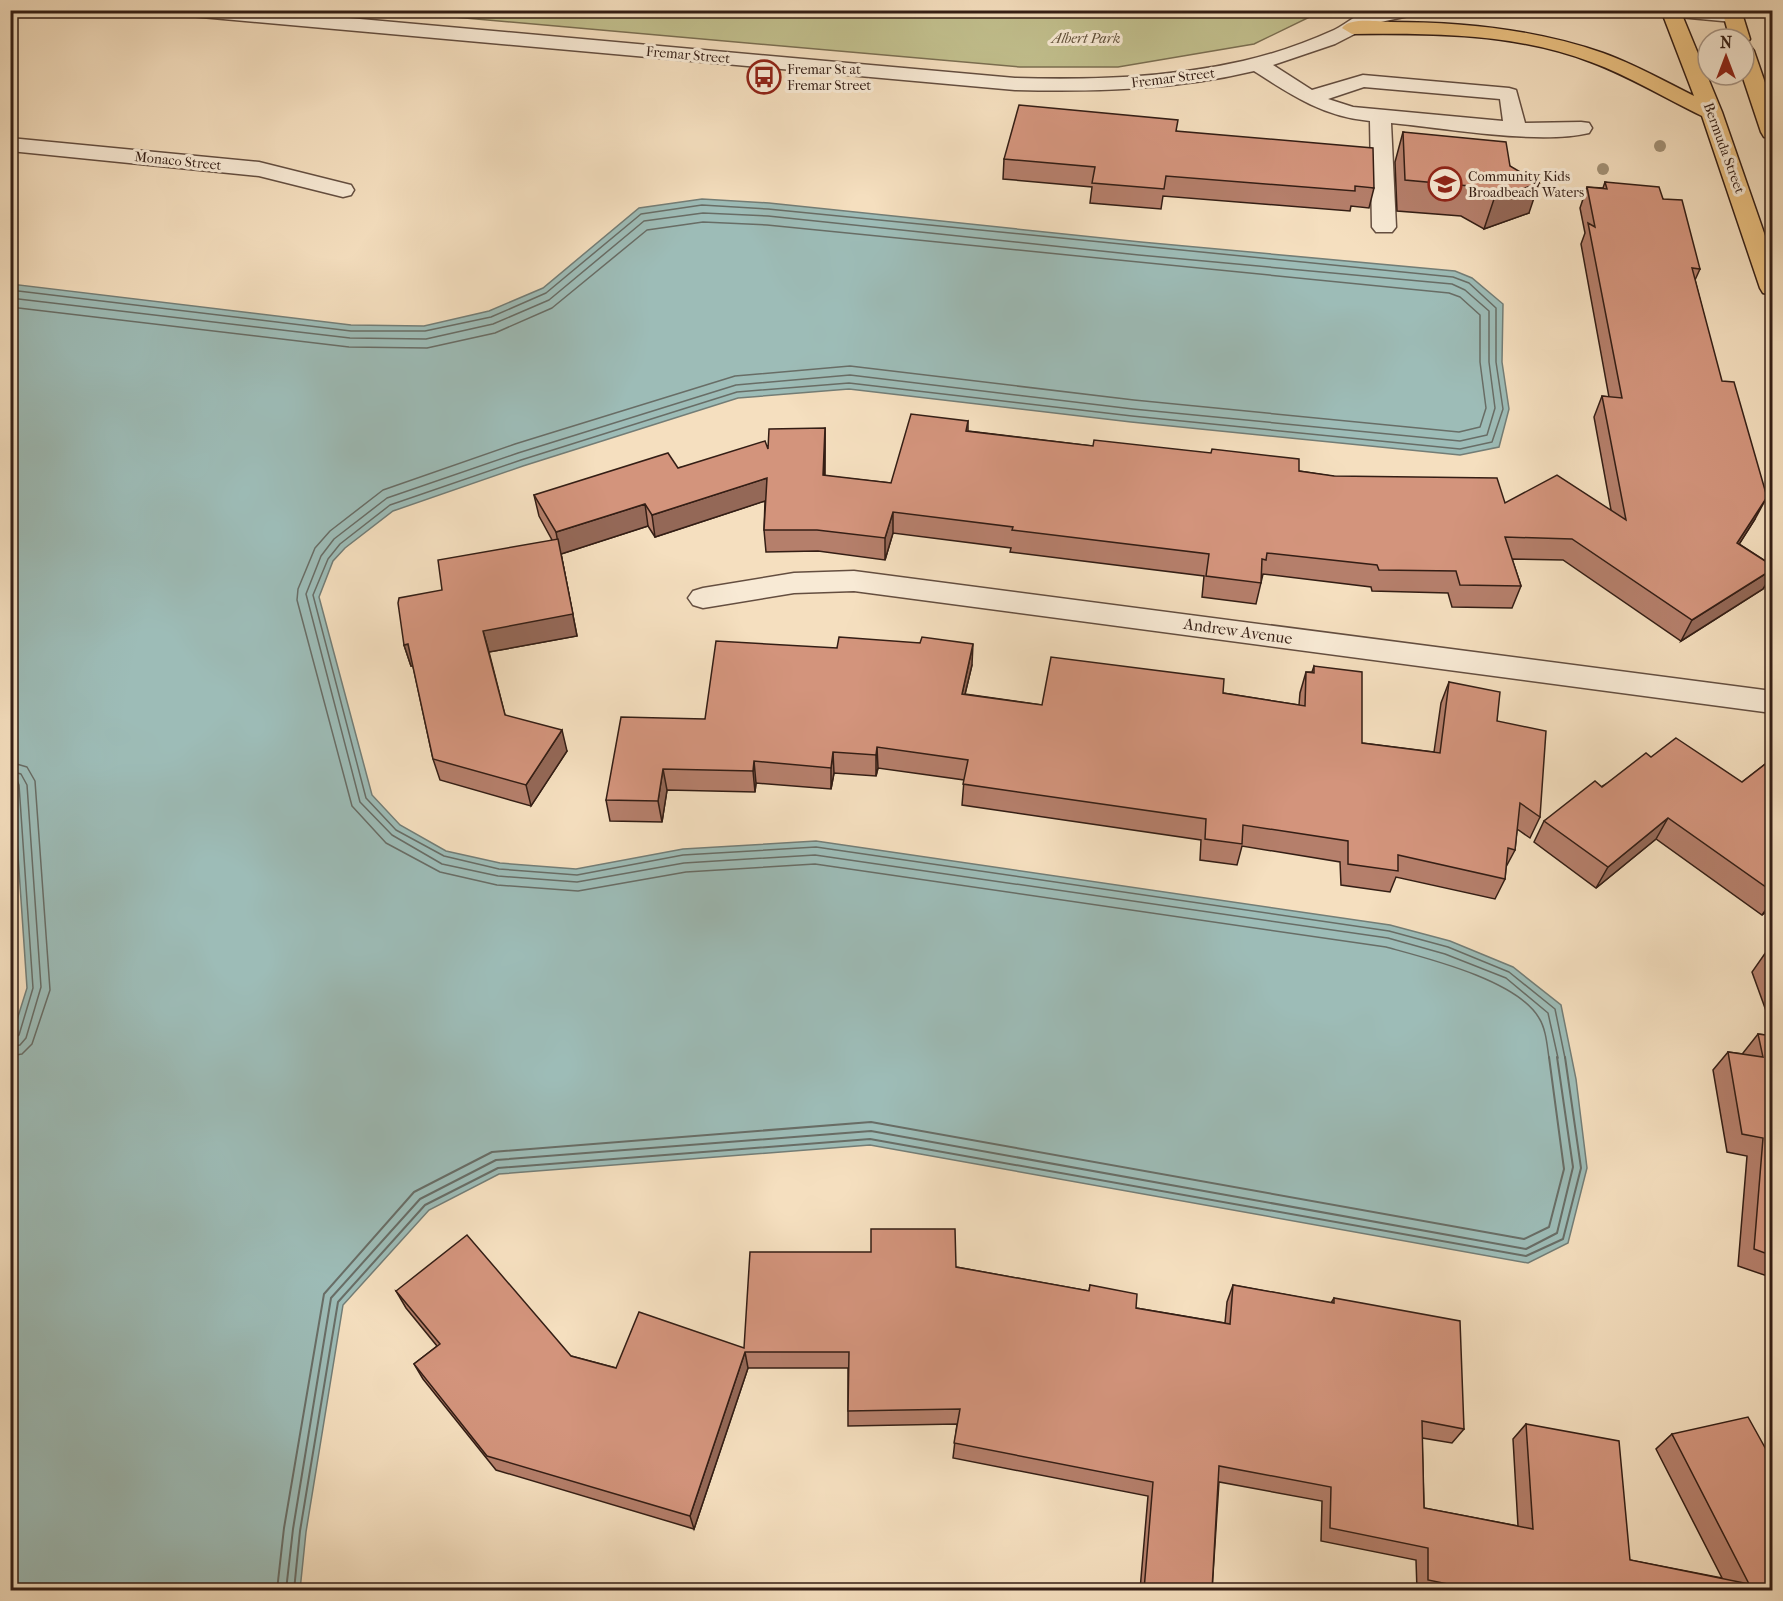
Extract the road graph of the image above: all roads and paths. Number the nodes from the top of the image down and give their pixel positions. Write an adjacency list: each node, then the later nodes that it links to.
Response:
1 (190, 10): 6 (street, Fremar Street)
2 (1411, 10): 7 (street, Fremar Street)
3 (1473, 11): 9 (main road)
4 (1669, 11): 5 (street); 13 (main road, Bermuda Street)
5 (1732, 13)
6 (266, 14): 10 (street, Fremar Street)
7 (1376, 14): 8 (street, Fremar Street)
8 (1353, 28): 9 (main road); 10 (street, Fremar Street)
9 (1504, 34): 13 (main road)
10 (1257, 64): 12 (street)
11 (1756, 85): 17 (main road)
12 (1309, 98): 14 (street); 15 (street)
13 (1711, 112): 21 (main road, Bermuda Street)
14 (1380, 117): 15 (street); 20 (street)
15 (1515, 128): 16 (street)
16 (1581, 128)
17 (1773, 132)
18 (10, 144): 19 (street, Monaco Street)
19 (343, 190)
20 (1384, 227)
21 (1773, 288)
22 (703, 598): 23 (street, Andrew Avenue)
23 (1773, 702)

